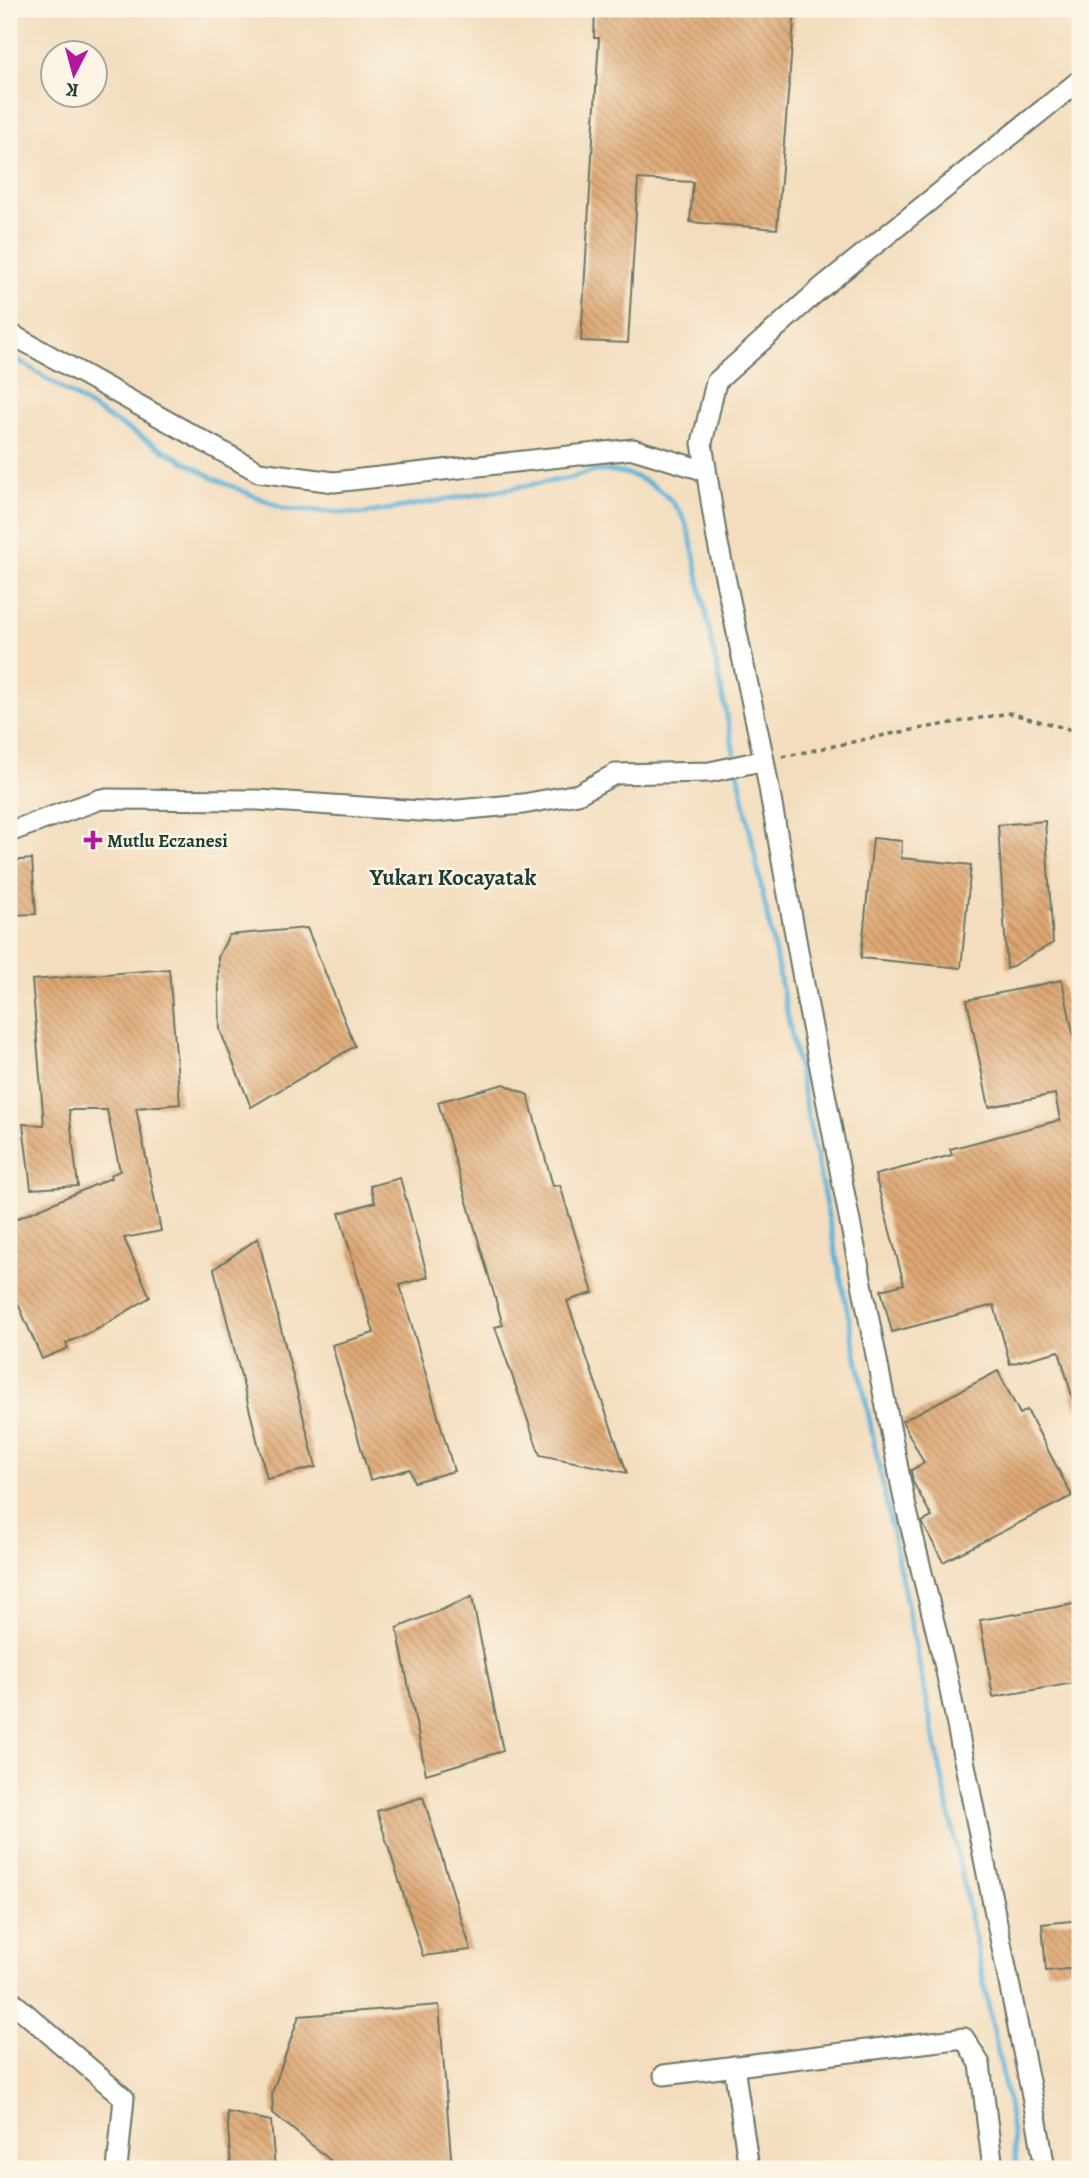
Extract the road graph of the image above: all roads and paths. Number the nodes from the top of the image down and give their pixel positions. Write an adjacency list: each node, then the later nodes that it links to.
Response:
1 (1080, 80): 3 (street)
2 (9, 333): 3 (street)
3 (706, 471): 5 (street)
4 (1080, 732): 5 (path)
5 (760, 761): 6 (street); 13 (street)
6 (9, 832)
7 (9, 1999): 10 (street)
8 (734, 2066): 9 (street); 11 (street); 12 (street)
9 (664, 2075)
10 (117, 2169)
11 (749, 2169)
12 (993, 2169)
13 (1045, 2169)

